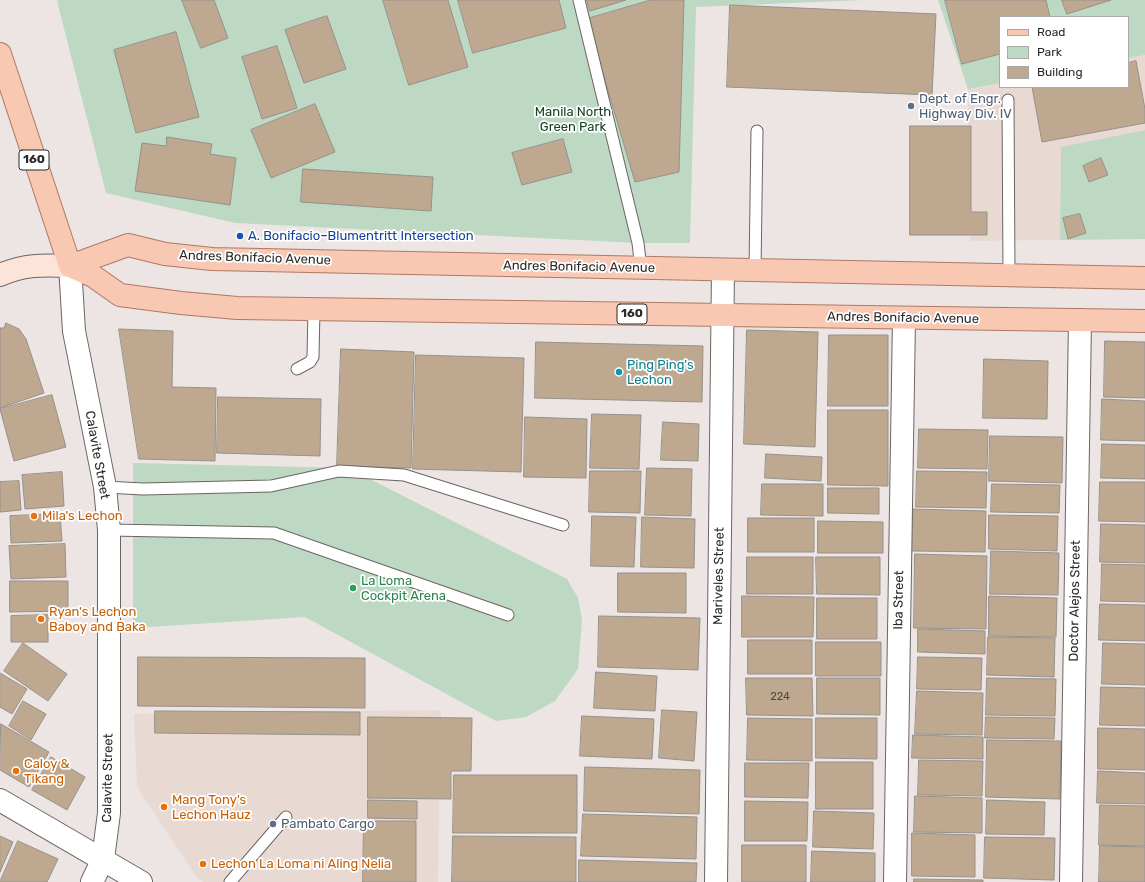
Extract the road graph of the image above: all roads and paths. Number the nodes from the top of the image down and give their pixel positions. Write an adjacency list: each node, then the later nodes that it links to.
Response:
1 (579, 0): 6 (lane)
2 (0, 54): 5 (main road, 160)
3 (1008, 100): 10 (lane)
4 (758, 131): 8 (lane)
5 (70, 266): 6 (main road, Andres Bonifacio Avenue); 9 (main road); 12 (main road, Andres Bonifacio Avenue / 160); 18 (street, Calavite Street)
6 (641, 269): 7 (main road, Andres Bonifacio Avenue)
7 (723, 270): 8 (main road, Andres Bonifacio Avenue); 13 (street, Mariveles Street)
8 (755, 270): 10 (main road, Andres Bonifacio Avenue)
9 (0, 275)
10 (1009, 276): 11 (main road, Andres Bonifacio Avenue)
11 (1145, 278)
12 (314, 308): 13 (main road, Andres Bonifacio Avenue / 160); 17 (lane)
13 (722, 315): 14 (main road, Andres Bonifacio Avenue / 160); 28 (street, Mariveles Street)
14 (904, 318): 15 (main road, Andres Bonifacio Avenue / 160); 29 (street, Iba Street)
15 (1080, 320): 16 (main road, Andres Bonifacio Avenue / 160); 30 (street, Doctor Alejos Street)
16 (1145, 321)
17 (298, 368)
18 (105, 487): 19 (lane); 20 (street, Calavite Street)
19 (562, 525)
20 (109, 530): 21 (lane); 24 (street, Calavite Street)
21 (508, 615)
22 (0, 800): 24 (street)
23 (286, 817): 27 (lane)
24 (103, 859): 25 (street, Calavite Street); 26 (street)
25 (92, 882)
26 (141, 882)
27 (230, 882)
28 (716, 882)
29 (895, 882)
30 (1071, 882)

